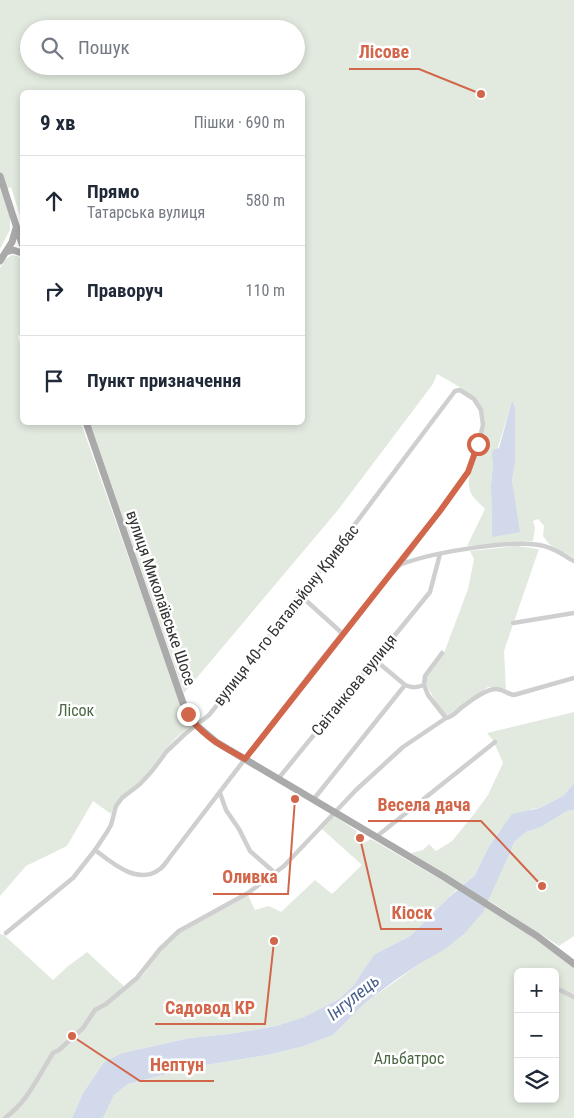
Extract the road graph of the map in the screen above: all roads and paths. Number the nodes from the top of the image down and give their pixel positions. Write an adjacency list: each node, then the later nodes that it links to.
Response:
1 (0, 176): 2 (main road)
2 (17, 226): 3 (main road); 4 (main road)
3 (20, 237)
4 (5, 252): 5 (main road); 6 (main road)
5 (20, 252)
6 (0, 261)
7 (87, 425): 21 (main road, вулиця Миколаївське Шосе)
8 (440, 554): 9 (street); 10 (street); 16 (street, Світанкова вулиця)
9 (574, 561)
10 (400, 565): 11 (street, вулиця 40-го Батальйону Кривбас); 14 (street)
11 (301, 596): 14 (street); 21 (street, вулиця 40-го Батальйону Кривбас)
12 (574, 613): 13 (street)
13 (513, 623)
14 (343, 634): 23 (street)
15 (442, 653): 19 (street)
16 (374, 659): 18 (street); 24 (street, Світанкова вулиця)
17 (574, 678): 20 (street)
18 (405, 685): 19 (street); 26 (street)
19 (424, 685): 20 (street)
20 (446, 718): 27 (street)
21 (196, 725): 23 (main road, вулиця Миколаївське Шосе); 29 (street, вулиця 40-го Батальйону Кривбас)
22 (495, 742): 28 (street)
23 (245, 759): 24 (main road, вулиця Миколаївське Шосе); 25 (street)
24 (278, 779): 26 (main road, вулиця Миколаївське Шосе)
25 (220, 793): 29 (street); 30 (street)
26 (313, 800): 27 (main road, вулиця Миколаївське Шосе)
27 (334, 813): 28 (main road, вулиця Миколаївське Шосе); 30 (street)
28 (376, 838): 32 (main road, вулиця Миколаївське Шосе)
29 (95, 850): 31 (street, вулиця 40-го Батальйону Кривбас)
30 (275, 873): 35 (street)
31 (6, 933)
32 (574, 964)
33 (560, 990): 34 (street)
34 (574, 996)
35 (5, 1118)

